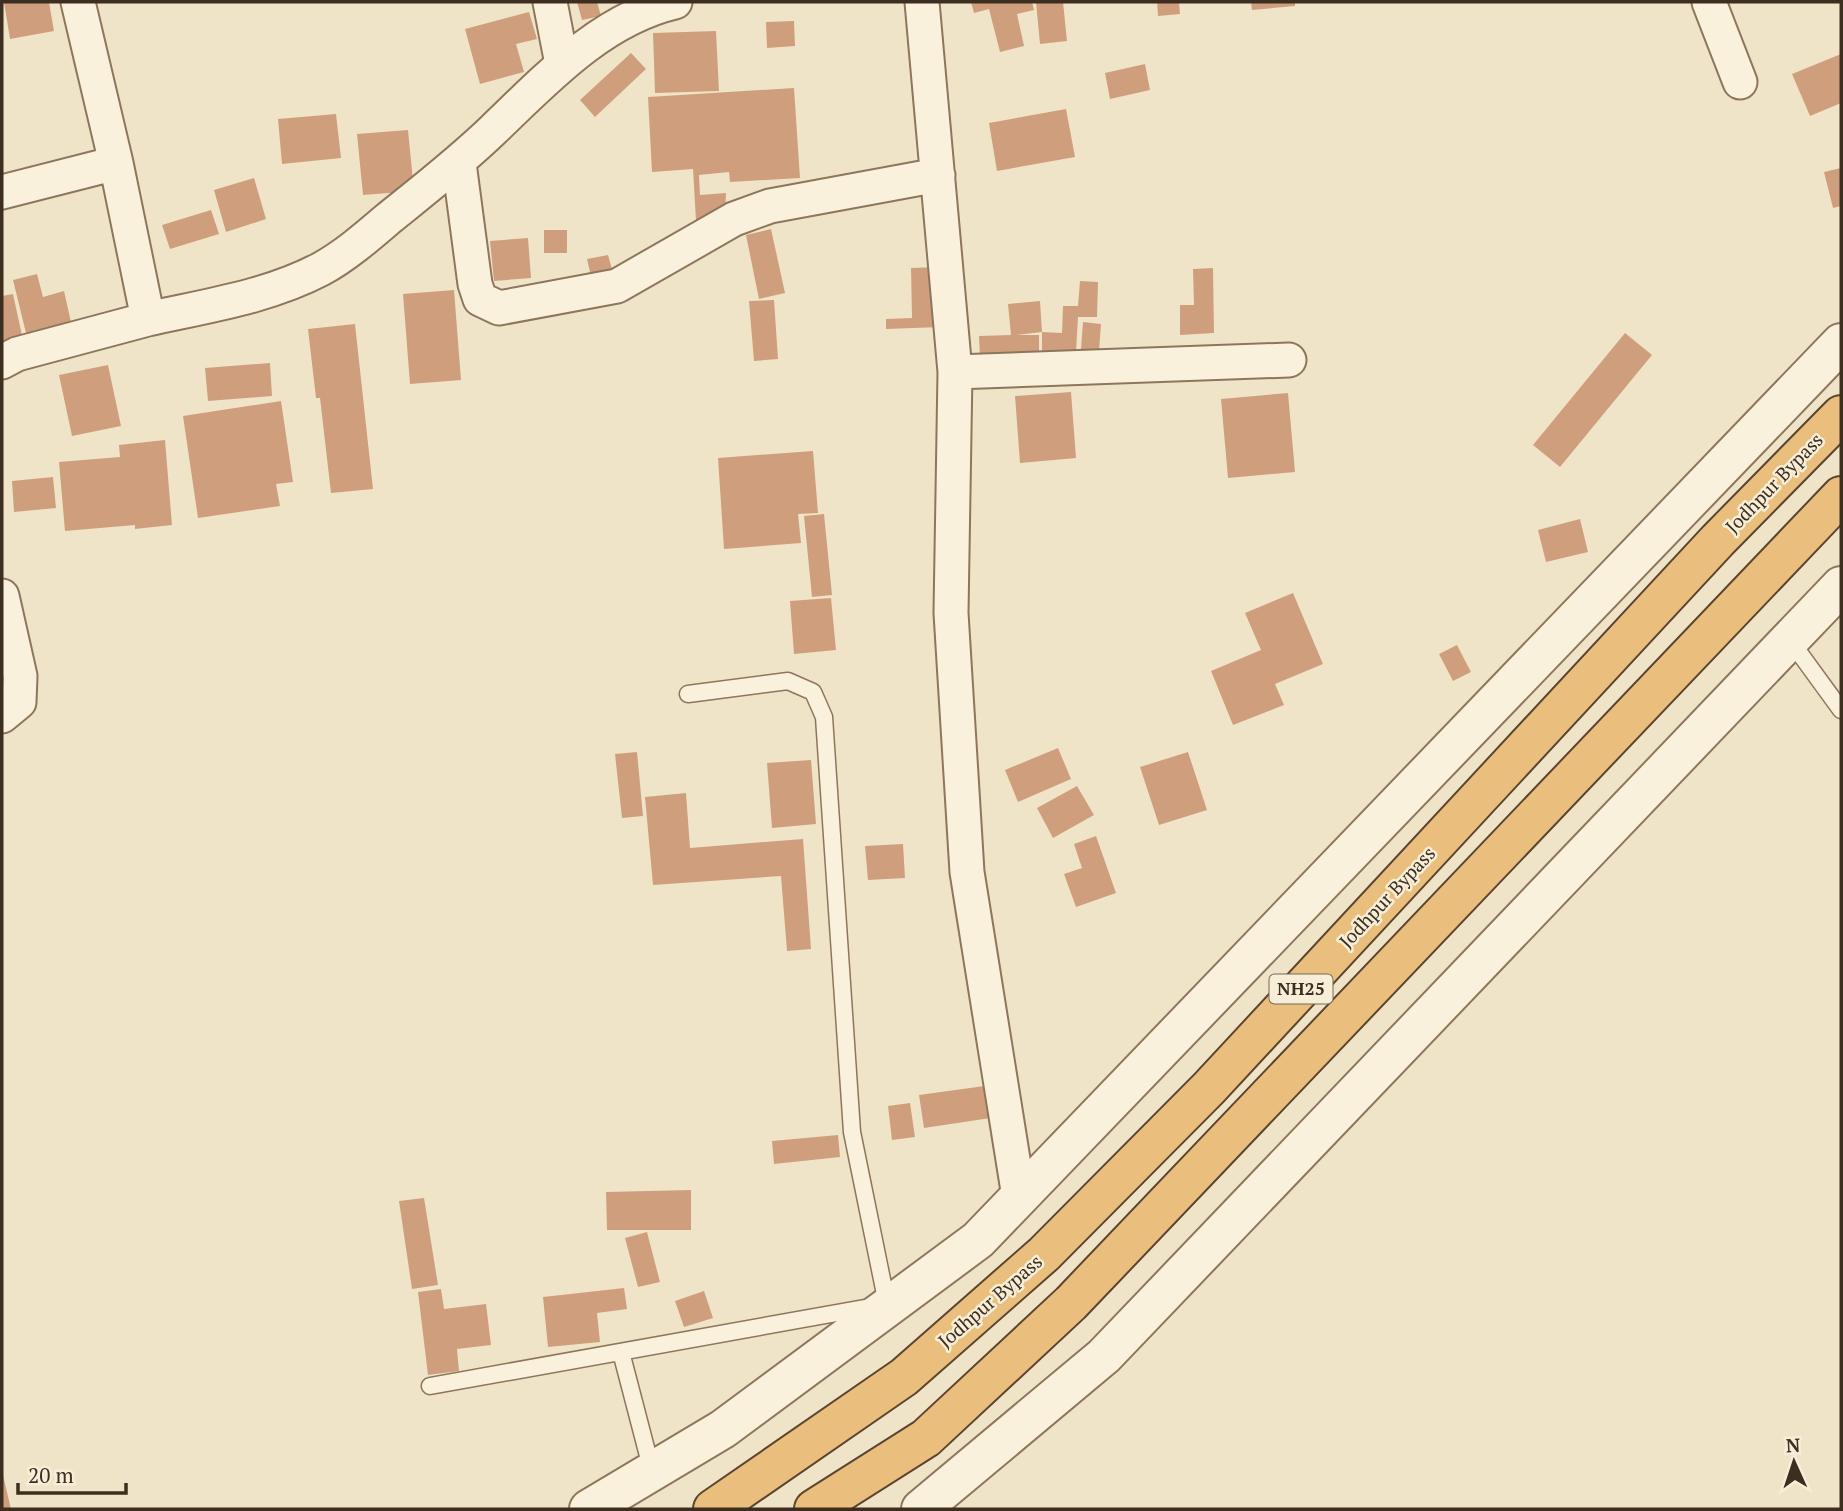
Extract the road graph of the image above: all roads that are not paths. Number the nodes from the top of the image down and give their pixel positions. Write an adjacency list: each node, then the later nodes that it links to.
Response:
1 (78, 2): 8 (street)
2 (550, 2): 6 (street)
3 (675, 2): 6 (street)
4 (922, 2): 10 (street)
5 (1709, 2): 7 (street)
6 (562, 64): 9 (street)
7 (1740, 82)
8 (116, 163): 11 (street); 12 (street)
9 (459, 163): 10 (street); 12 (street)
10 (938, 174): 16 (street)
11 (2, 192)
12 (148, 319): 15 (street)
13 (1841, 343): 25 (street)
14 (1289, 360): 16 (street)
15 (2, 362)
16 (956, 372): 25 (street)
17 (1841, 415): 30 (highway, Jodhpur Bypass / NH25)
18 (1841, 496): 31 (highway, NH25)
19 (1841, 586): 21 (street)
20 (2, 596): 24 (street)
21 (1790, 640): 23 (lane); 32 (street)
22 (688, 694): 26 (lane)
23 (1841, 710)
24 (2, 716)
25 (1019, 1198): 28 (street)
26 (621, 1352): 27 (lane); 28 (lane)
27 (430, 1386)
28 (652, 1472): 29 (street)
29 (589, 1509)
30 (713, 1509)
31 (814, 1509)
32 (921, 1509)

